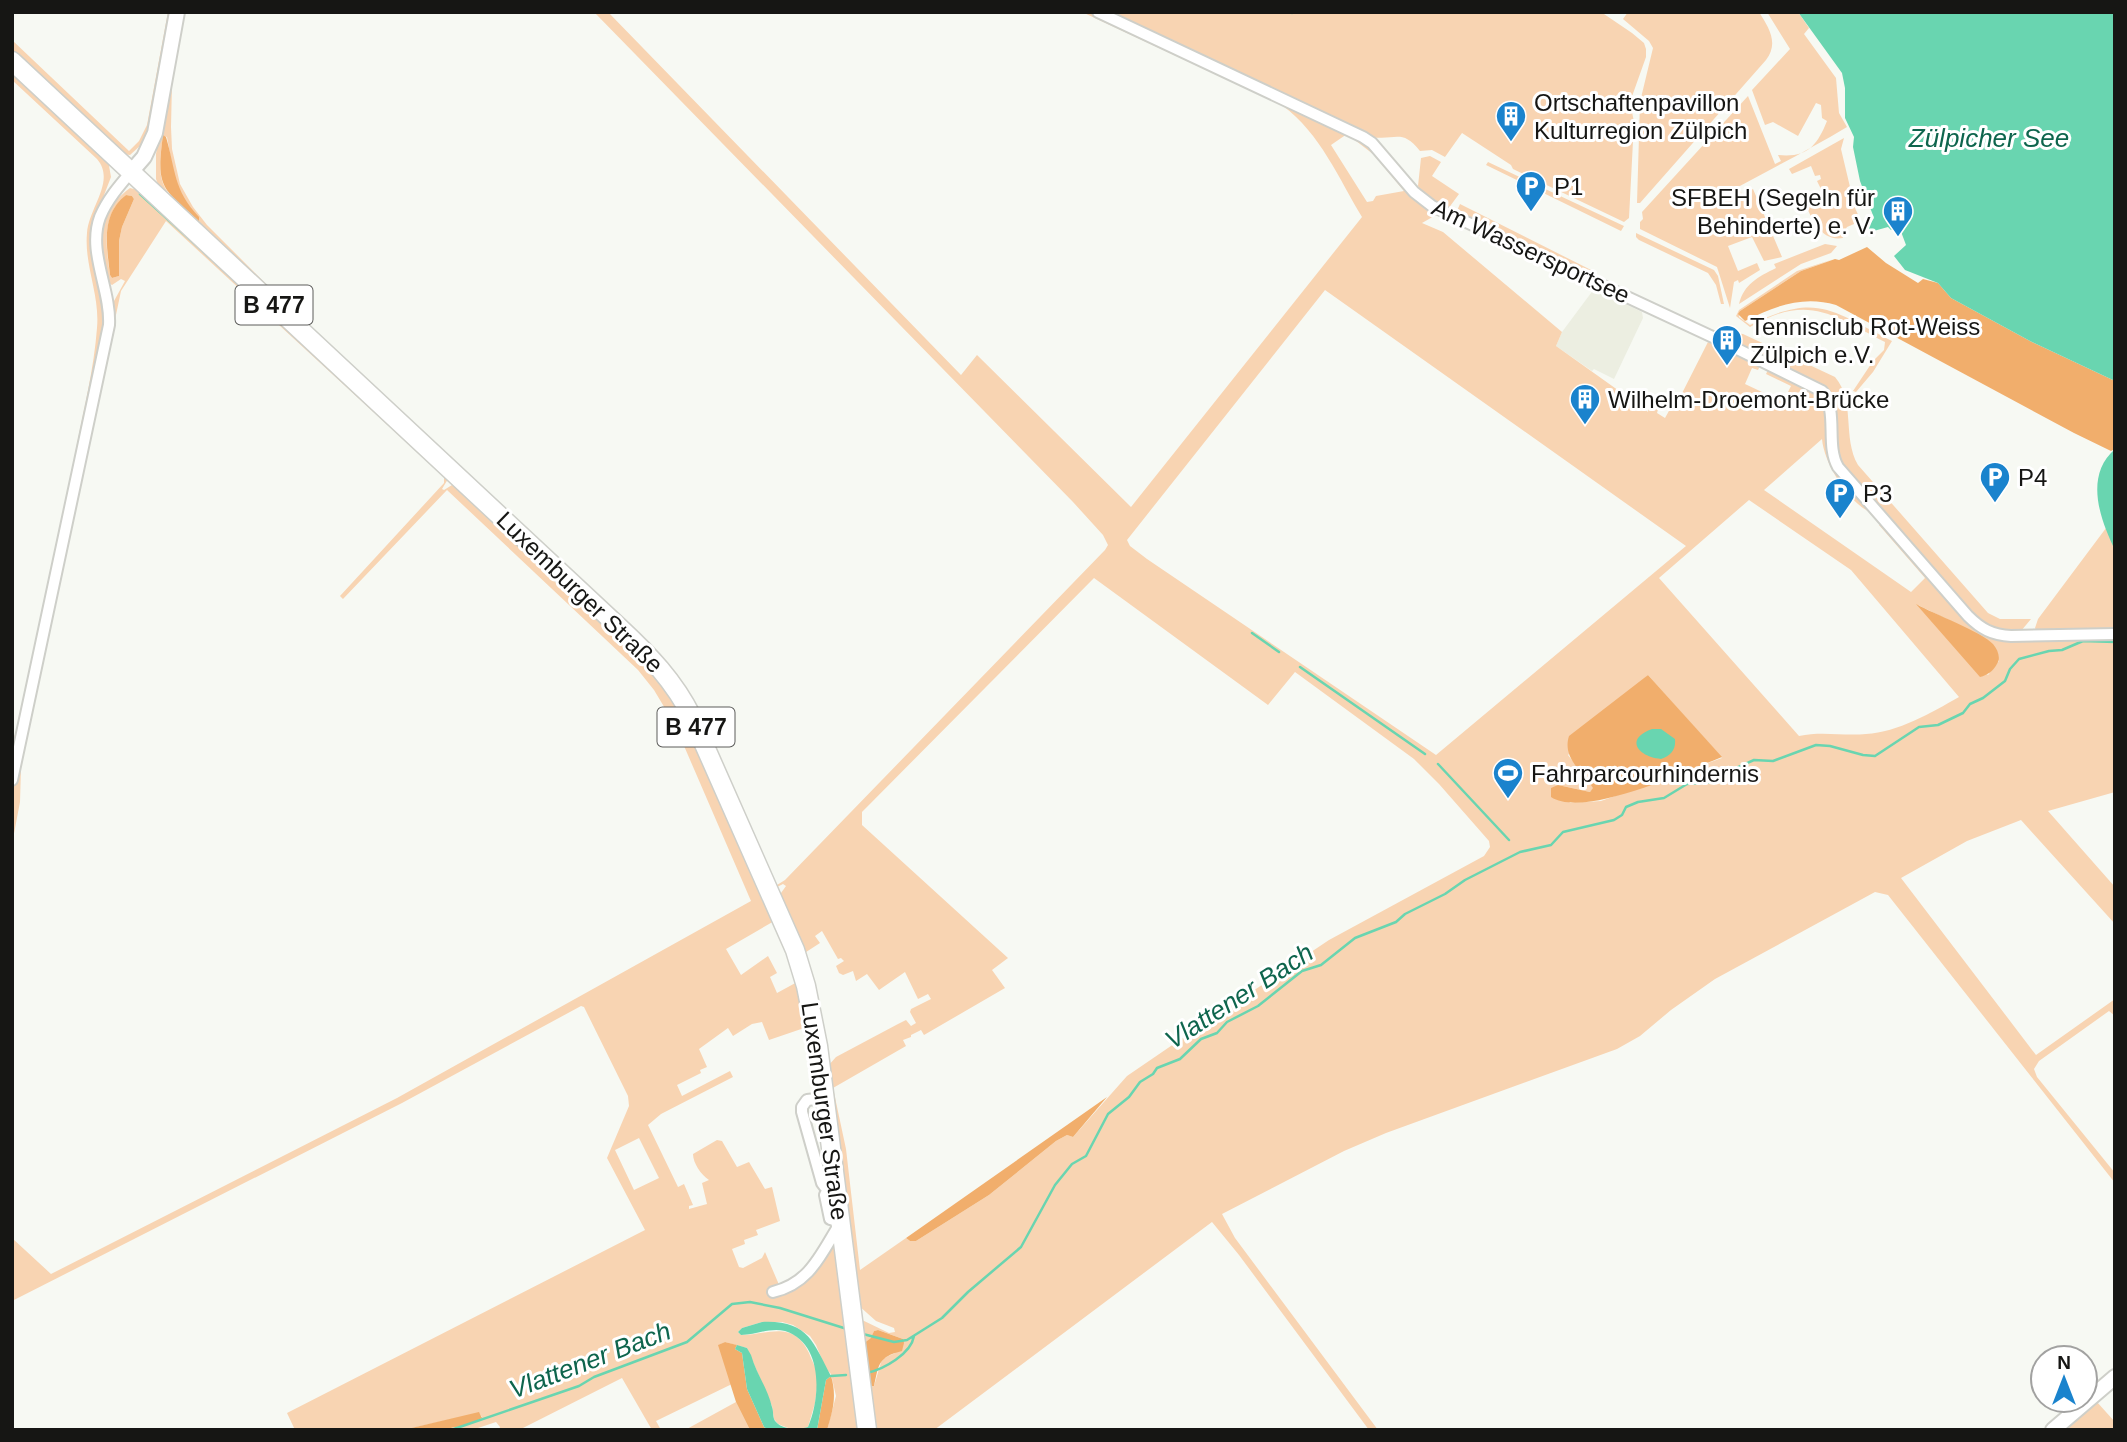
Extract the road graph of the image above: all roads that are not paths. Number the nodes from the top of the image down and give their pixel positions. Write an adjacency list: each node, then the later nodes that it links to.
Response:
1 (177, 12): 4 (street)
2 (1098, 12): 5 (street, Am Wassersportsee)
3 (12, 61): 4 (main road, B 477)
4 (131, 172): 6 (street); 7 (main road, Luxemburger Straße / B 477)
5 (2115, 634)
6 (12, 780)
7 (825, 1098): 8 (main road, Luxemburger Straße / B 477); 8 (street)
8 (834, 1186): 9 (main road, Luxemburger Straße / B 477)
9 (841, 1222): 10 (street); 12 (main road, Luxemburger Straße / B 477)
10 (773, 1292)
11 (2115, 1377): 13 (street)
12 (867, 1430)
13 (2053, 1430)

